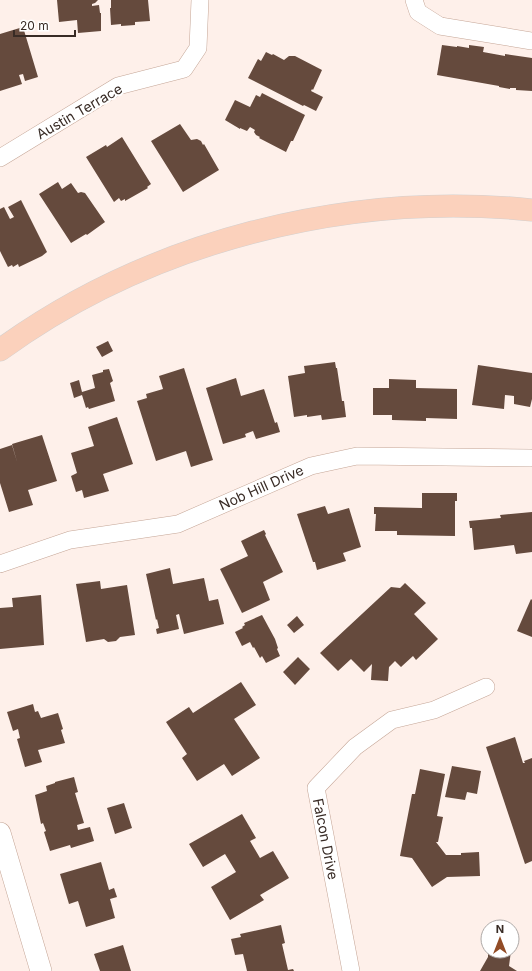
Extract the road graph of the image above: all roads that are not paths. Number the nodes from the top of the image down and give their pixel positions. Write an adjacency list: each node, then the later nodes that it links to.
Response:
1 (200, 0): 4 (street, Austin Terrace)
2 (416, 6): 3 (street)
3 (532, 41)
4 (0, 158)
5 (532, 210): 6 (main road)
6 (0, 350)
7 (530, 458): 8 (street, Nob Hill Drive)
8 (0, 564)
9 (486, 687): 12 (street, Falcon Drive)
10 (0, 833): 11 (street)
11 (41, 971)
12 (351, 971)

